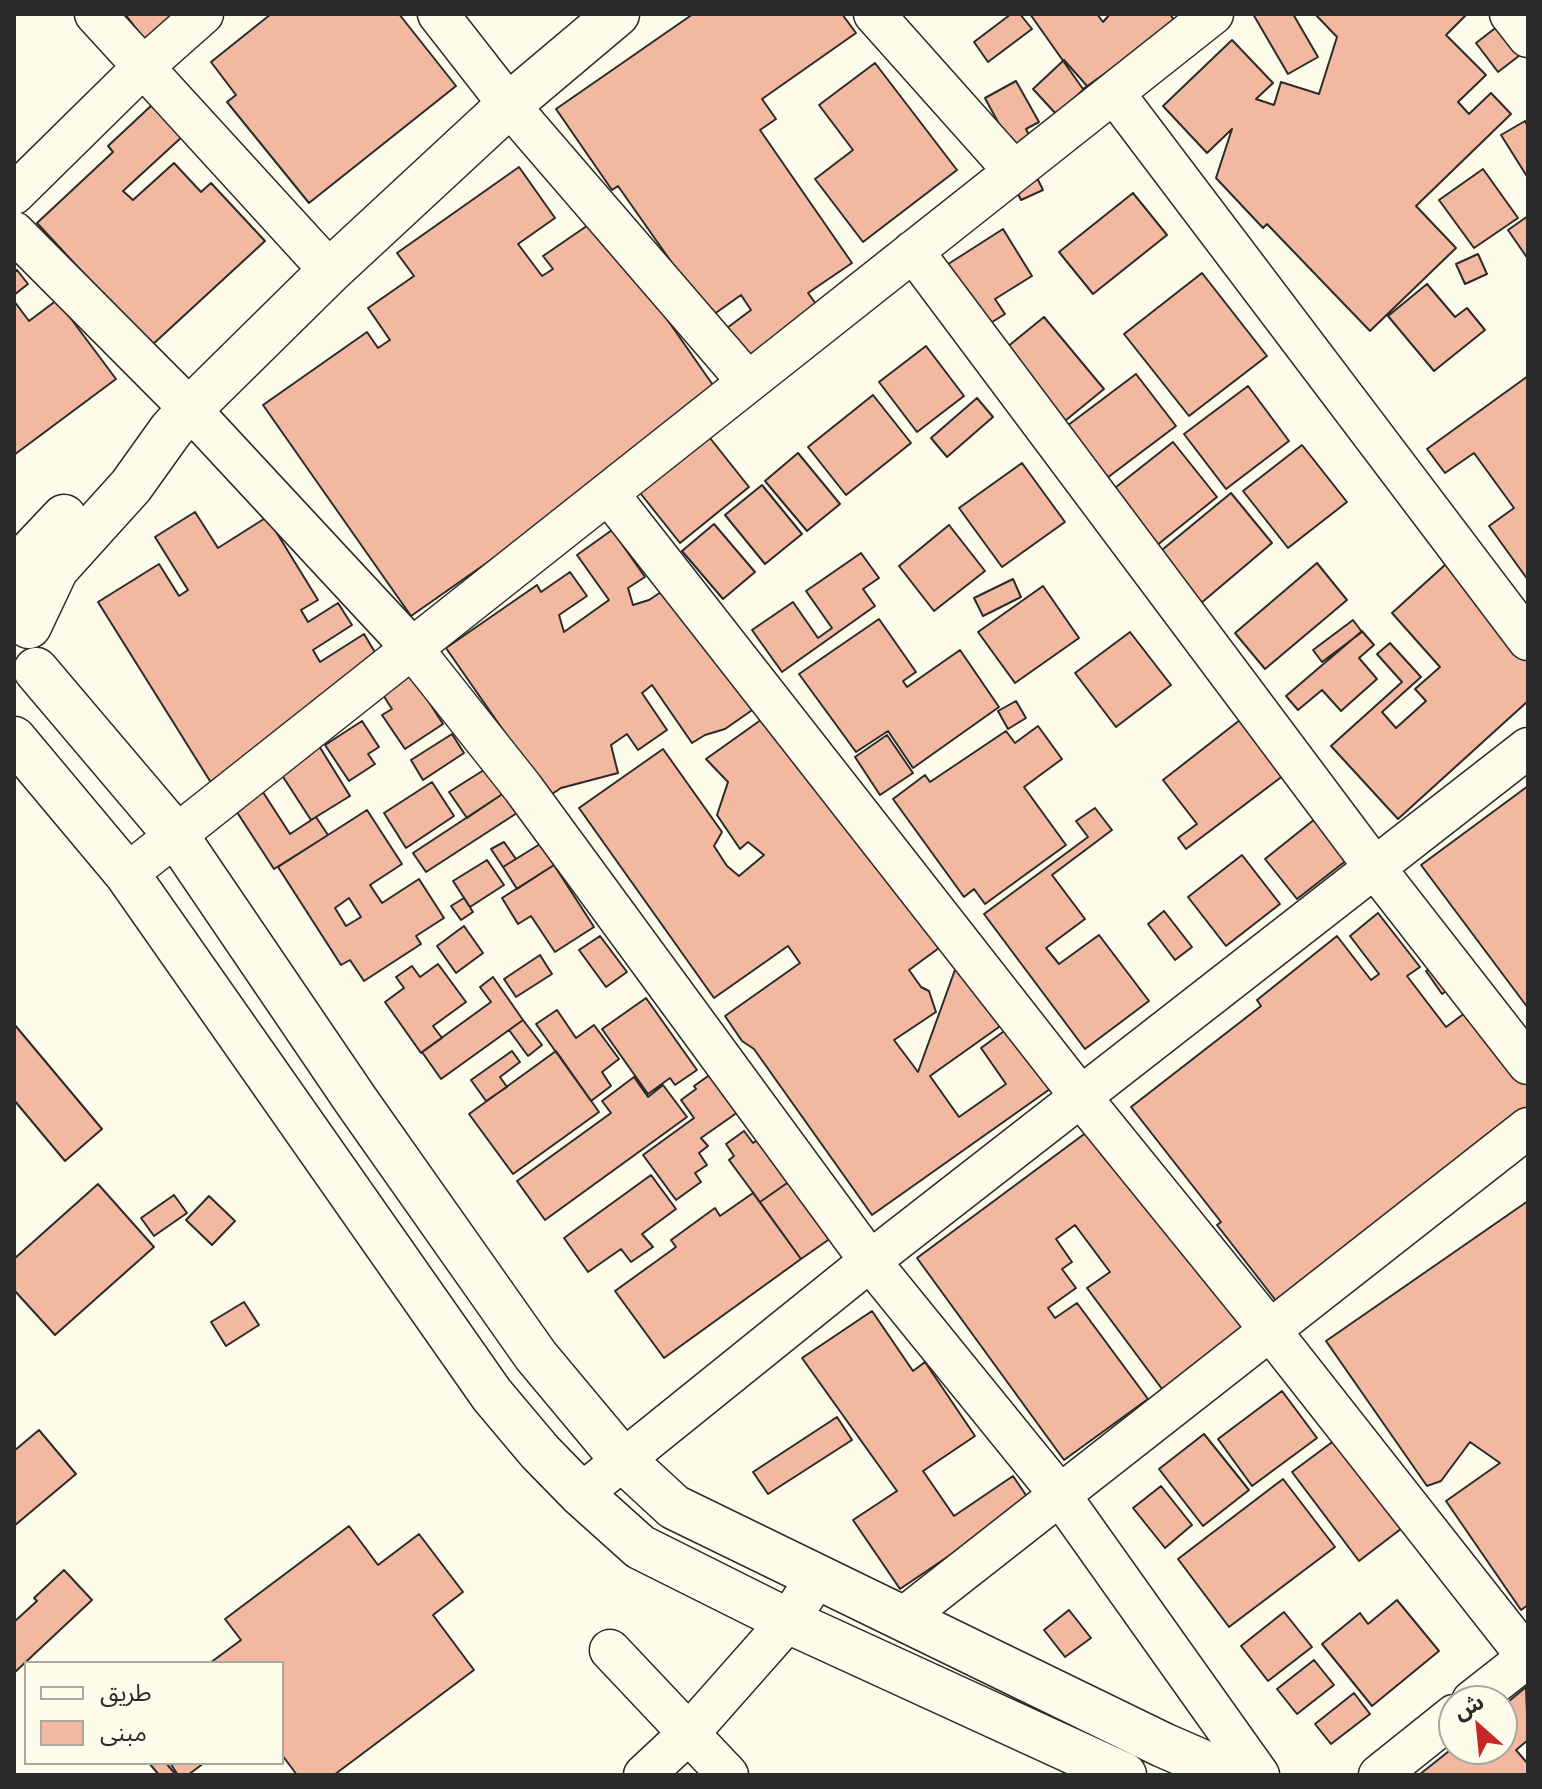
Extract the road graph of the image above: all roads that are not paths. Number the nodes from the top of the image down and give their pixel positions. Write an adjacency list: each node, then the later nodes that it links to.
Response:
1 (95, 14): 9 (street)
2 (203, 14): 9 (street)
3 (438, 14): 11 (street)
4 (617, 14): 11 (main road)
5 (874, 14): 12 (street)
6 (1213, 14): 10 (street)
7 (1510, 14): 8 (street)
8 (1528, 37)
9 (142, 68): 13 (street); 16 (street)
10 (1114, 93): 12 (street); 22 (street)
11 (509, 105): 16 (main road); 17 (street)
12 (1014, 171): 15 (street)
13 (14, 194)
14 (14, 232): 18 (street)
15 (913, 251): 17 (street); 28 (street)
16 (330, 271): 18 (main road)
17 (748, 382): 19 (street)
18 (181, 419): 20 (main road); 21 (main road); 23 (street)
19 (608, 493): 23 (street); 31 (street)
20 (14, 581)
21 (21, 618): 24 (main road)
22 (1528, 640)
23 (412, 648): 27 (street); 33 (street)
24 (25, 686): 27 (main road)
25 (14, 739): 29 (main road)
26 (1528, 748): 28 (street)
27 (175, 834): 29 (street); 35 (main road)
28 (1375, 868): 30 (street); 31 (street)
29 (127, 874): 36 (main road)
30 (1528, 1064)
31 (1081, 1097): 33 (street); 34 (street)
32 (1528, 1128): 34 (street)
33 (870, 1261): 37 (street); 39 (street)
34 (1270, 1330): 39 (street); 44 (street)
35 (536, 1356): 36 (main road); 37 (main road)
36 (492, 1395): 38 (main road)
37 (622, 1459): 38 (street); 40 (main road)
38 (581, 1494): 42 (main road)
39 (1060, 1495): 41 (street); 52 (street)
40 (817, 1577): 41 (main road); 42 (street)
41 (903, 1618): 51 (main road)
42 (788, 1621): 47 (street); 50 (main road)
43 (610, 1650): 47 (street)
44 (1528, 1657): 45 (street)
45 (1492, 1685)
46 (1438, 1728): 53 (street)
47 (689, 1733): 48 (street); 49 (street)
48 (644, 1775)
49 (728, 1775)
50 (1124, 1775)
51 (1232, 1775)
52 (1259, 1775)
53 (1379, 1775)

